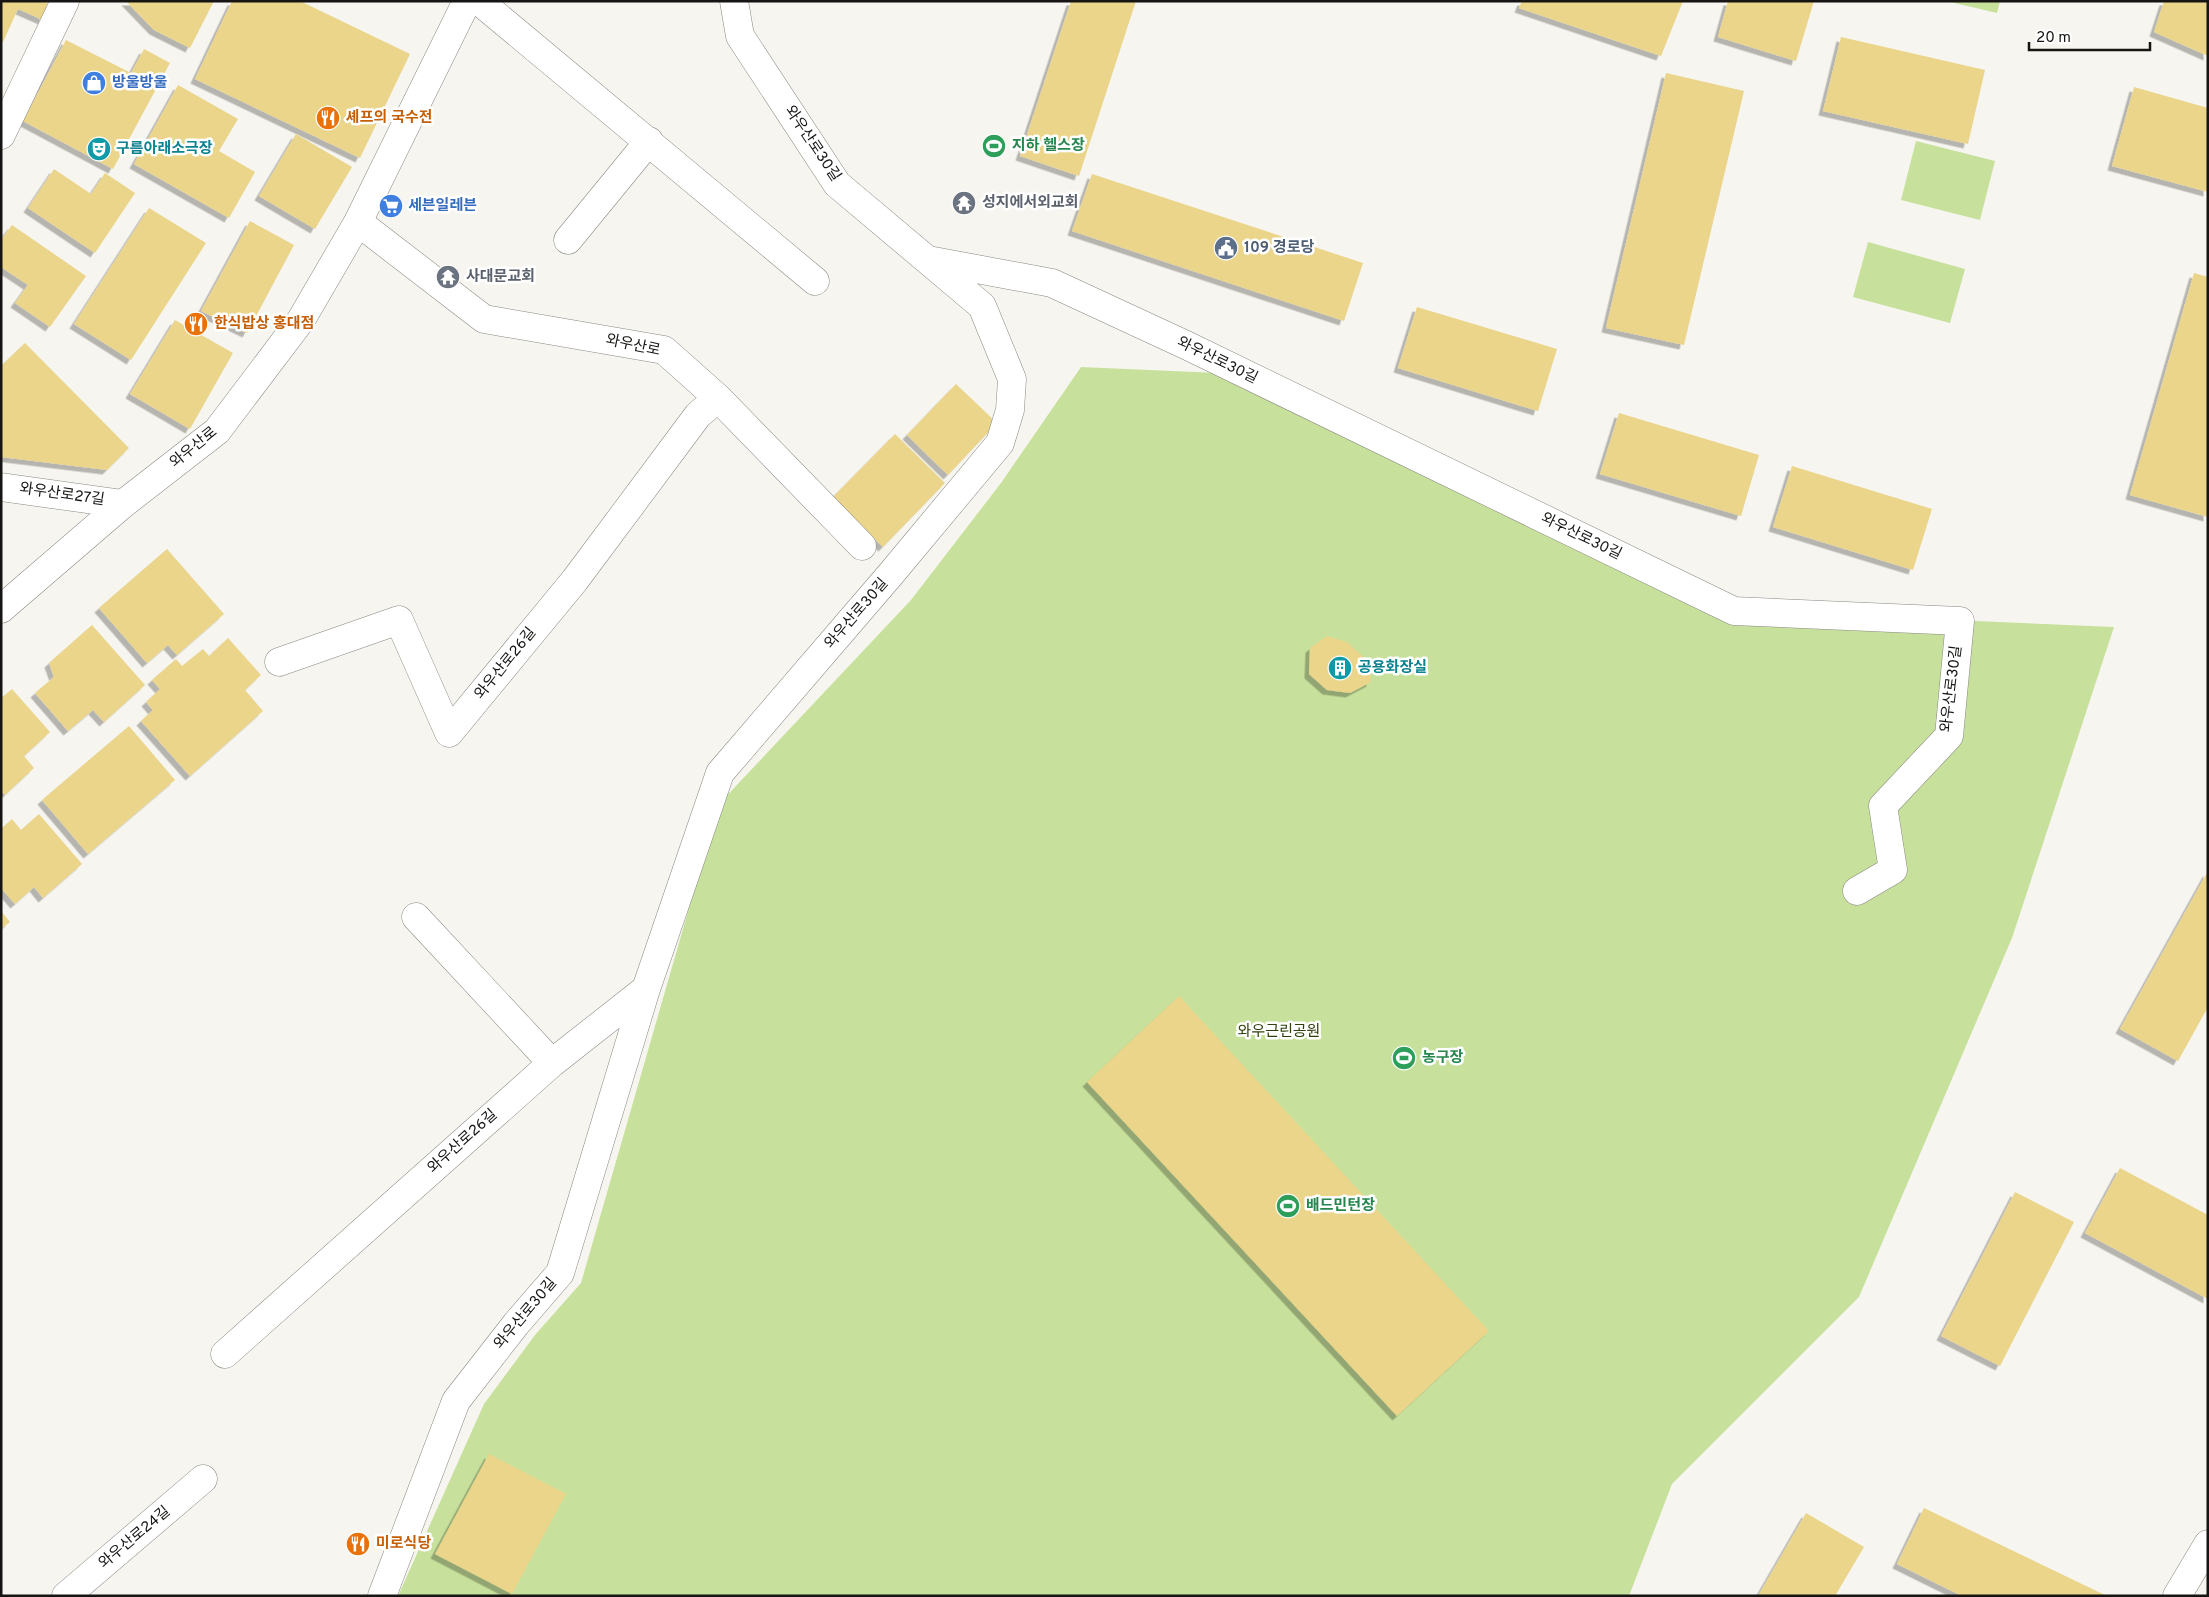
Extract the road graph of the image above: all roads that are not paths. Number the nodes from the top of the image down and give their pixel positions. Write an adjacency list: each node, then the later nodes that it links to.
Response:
1 (65, 1): 5 (street)
2 (467, 1): 7 (street, 와우산로)
3 (479, 1): 6 (street)
4 (734, 1): 9 (street, 와우산로30길)
5 (1, 136)
6 (648, 141): 8 (street); 10 (street)
7 (358, 222): 11 (street, 와우산로); 13 (street, 와우산로)
8 (568, 240)
9 (927, 260): 17 (street, 와우산로30길); 19 (street, 와우산로30길)
10 (815, 282)
11 (718, 398): 14 (street, 와우산로); 16 (street, 와우산로26길)
12 (1, 487): 13 (street, 와우산로27길)
13 (124, 504): 15 (street, 와우산로)
14 (862, 546)
15 (1, 609)
16 (279, 662)
17 (1857, 890)
18 (416, 917): 20 (street)
19 (646, 990): 20 (street); 25 (street, 와우산로30길)
20 (552, 1063): 21 (street, 와우산로26길)
21 (226, 1354)
22 (204, 1479): 24 (street, 와우산로24길)
23 (2208, 1544): 26 (street)
24 (66, 1596)
25 (382, 1596)
26 (2176, 1596)

